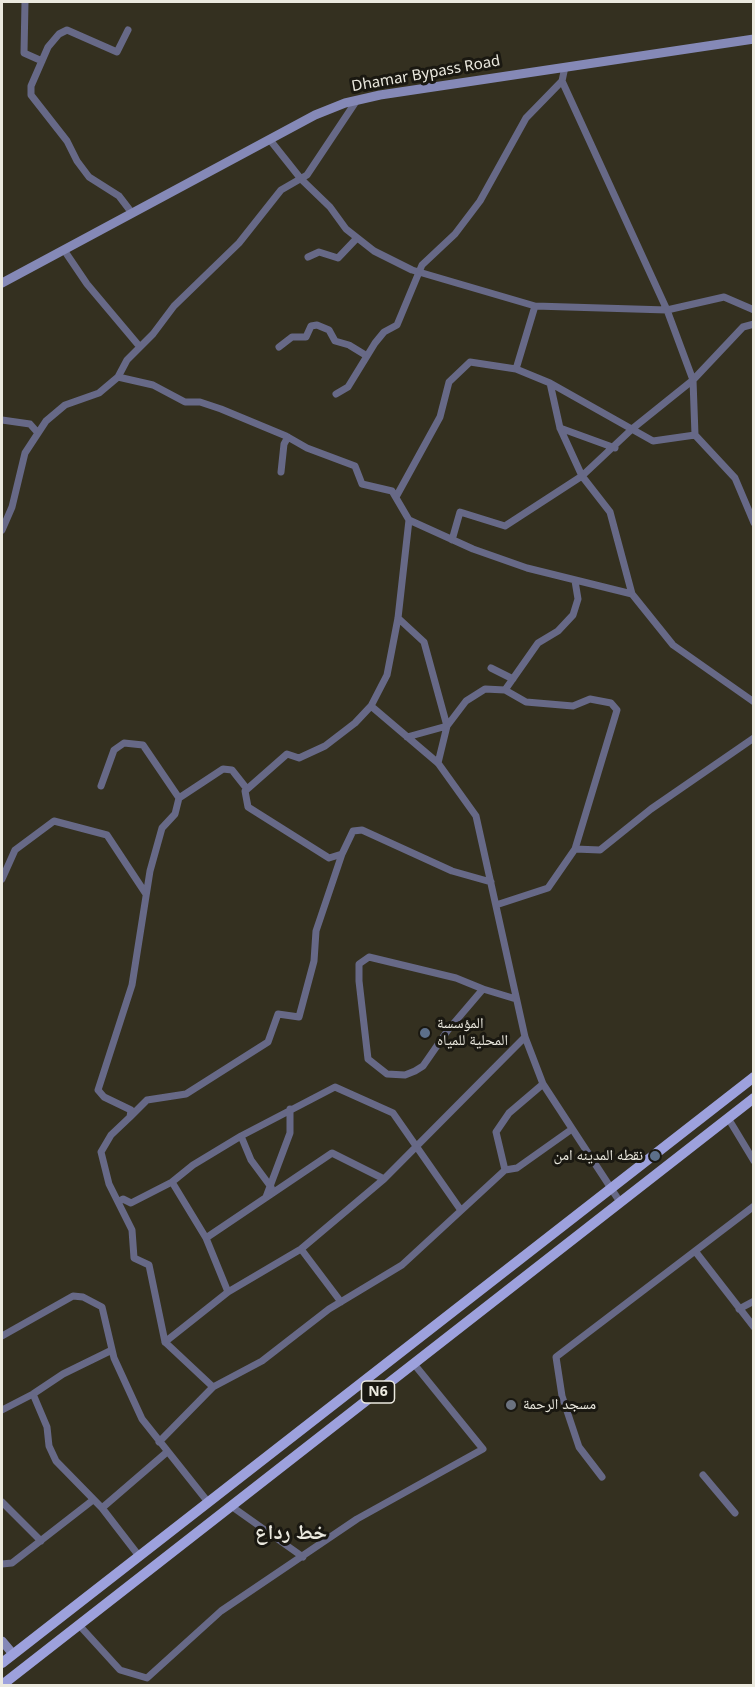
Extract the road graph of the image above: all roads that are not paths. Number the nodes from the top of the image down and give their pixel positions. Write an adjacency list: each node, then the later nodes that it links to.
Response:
1 (25, 2): 4 (street)
2 (128, 30): 4 (street)
3 (753, 39): 5 (main road, Dhamar Bypass Road)
4 (42, 61): 10 (street)
5 (565, 67): 6 (street); 7 (main road, Dhamar Bypass Road)
6 (562, 81): 14 (street); 17 (street)
7 (357, 100): 8 (main road, Dhamar Bypass Road); 9 (street)
8 (270, 140): 9 (street); 10 (main road, Dhamar Bypass Road)
9 (300, 179): 11 (street); 20 (street)
10 (132, 213): 12 (main road, Dhamar Bypass Road)
11 (357, 238): 13 (street); 14 (street)
12 (64, 250): 15 (main road, Dhamar Bypass Road); 20 (street)
13 (308, 257)
14 (418, 272): 16 (street); 22 (street)
15 (2, 283)
16 (535, 306): 17 (street); 23 (street)
17 (667, 310): 18 (street); 25 (street)
18 (753, 310)
19 (753, 324): 25 (street)
20 (140, 347): 24 (street)
21 (279, 347): 22 (street)
22 (367, 356): 27 (street)
23 (516, 369): 26 (street); 37 (street)
24 (118, 377): 31 (street); 33 (street)
25 (693, 380): 30 (street); 32 (street)
26 (550, 383): 29 (street); 30 (street)
27 (336, 394)
28 (2, 420): 31 (street)
29 (560, 428): 34 (street); 36 (street)
30 (632, 429): 32 (street); 34 (street)
31 (38, 433): 40 (street)
32 (695, 435): 39 (street)
33 (288, 437): 35 (street); 37 (street)
34 (615, 448): 36 (street)
35 (281, 472)
36 (582, 476): 41 (street); 43 (street)
37 (396, 497): 38 (street)
38 (410, 520): 41 (street); 44 (street)
39 (753, 523)
40 (2, 530)
41 (452, 540): 42 (street)
42 (575, 581): 43 (street); 46 (street)
43 (632, 594): 48 (street)
44 (398, 618): 49 (street); 50 (street)
45 (491, 668): 46 (street)
46 (513, 679): 47 (street)
47 (505, 690): 50 (street); 57 (street)
48 (753, 702)
49 (371, 706): 51 (street); 55 (street)
50 (447, 726): 51 (street); 53 (street)
51 (407, 737): 53 (street)
52 (753, 738): 57 (street)
53 (438, 763): 60 (street)
54 (100, 786): 56 (street)
55 (247, 789): 56 (street); 58 (street)
56 (179, 798): 61 (street)
57 (575, 849): 62 (street)
58 (342, 854): 60 (street); 70 (street)
59 (2, 879): 61 (street)
60 (491, 882): 62 (street)
61 (146, 894): 70 (street)
62 (496, 904): 64 (street)
63 (483, 989): 63 (street); 64 (street)
64 (516, 999): 65 (street)
65 (525, 1037): 67 (street); 75 (street)
66 (753, 1077): 74 (main road, N6)
67 (543, 1084): 72 (street); 78 (street)
68 (753, 1098): 71 (main road, N6)
69 (290, 1109): 73 (street); 75 (street); 81 (street)
70 (130, 1117): 83 (street)
71 (728, 1118): 76 (main road, N6); 77 (street)
72 (572, 1129): 78 (street); 82 (street)
73 (241, 1136): 80 (street); 81 (street)
74 (678, 1136): 76 (main road); 82 (main road, N6)
75 (417, 1149): 79 (street); 86 (street)
76 (688, 1150): 84 (main road, N6)
77 (753, 1161)
78 (505, 1170): 86 (street)
79 (384, 1179): 81 (street); 88 (street)
80 (172, 1182): 83 (street); 87 (street)
81 (273, 1188): 87 (street)
82 (610, 1188): 84 (street); 95 (main road, N6)
83 (118, 1202): 97 (street)
84 (620, 1202): 98 (main road, N6)
85 (753, 1206): 89 (street)
86 (460, 1209): 92 (street)
87 (206, 1238): 90 (street)
88 (301, 1249): 90 (street); 92 (street)
89 (695, 1251): 93 (street); 109 (street)
90 (228, 1292): 97 (street)
91 (753, 1301): 93 (street)
92 (341, 1302): 101 (street)
93 (739, 1308): 94 (street)
94 (753, 1327)
95 (425, 1333): 98 (main road); 102 (main road, N6)
96 (2, 1336): 99 (street)
97 (165, 1342): 101 (street)
98 (433, 1348): 100 (main road, N6)
99 (112, 1350): 103 (street); 106 (street)
100 (414, 1364): 104 (main road, N6); 118 (street)
101 (213, 1387): 106 (street)
102 (350, 1392): 104 (main road); 112 (main road, N6)
103 (33, 1394): 105 (street); 110 (street)
104 (357, 1407): 113 (main road, N6)
105 (2, 1410)
106 (159, 1442): 107 (street)
107 (167, 1452): 112 (street); 114 (street)
108 (703, 1475): 115 (street)
109 (602, 1477)
110 (93, 1500): 114 (street); 116 (street)
111 (2, 1502): 116 (street)
112 (208, 1502): 117 (main road, N6)
113 (231, 1506): 118 (street); 120 (main road, N6)
114 (102, 1508): 117 (street)
115 (735, 1513)
116 (41, 1541): 119 (street)
117 (139, 1556): 122 (main road, N6)
118 (303, 1557): 120 (street)
119 (2, 1563)
120 (79, 1625): 124 (main road, N6)
121 (2, 1641): 122 (main road)
122 (13, 1654): 123 (main road, N6)
123 (2, 1663)
124 (2, 1685)

